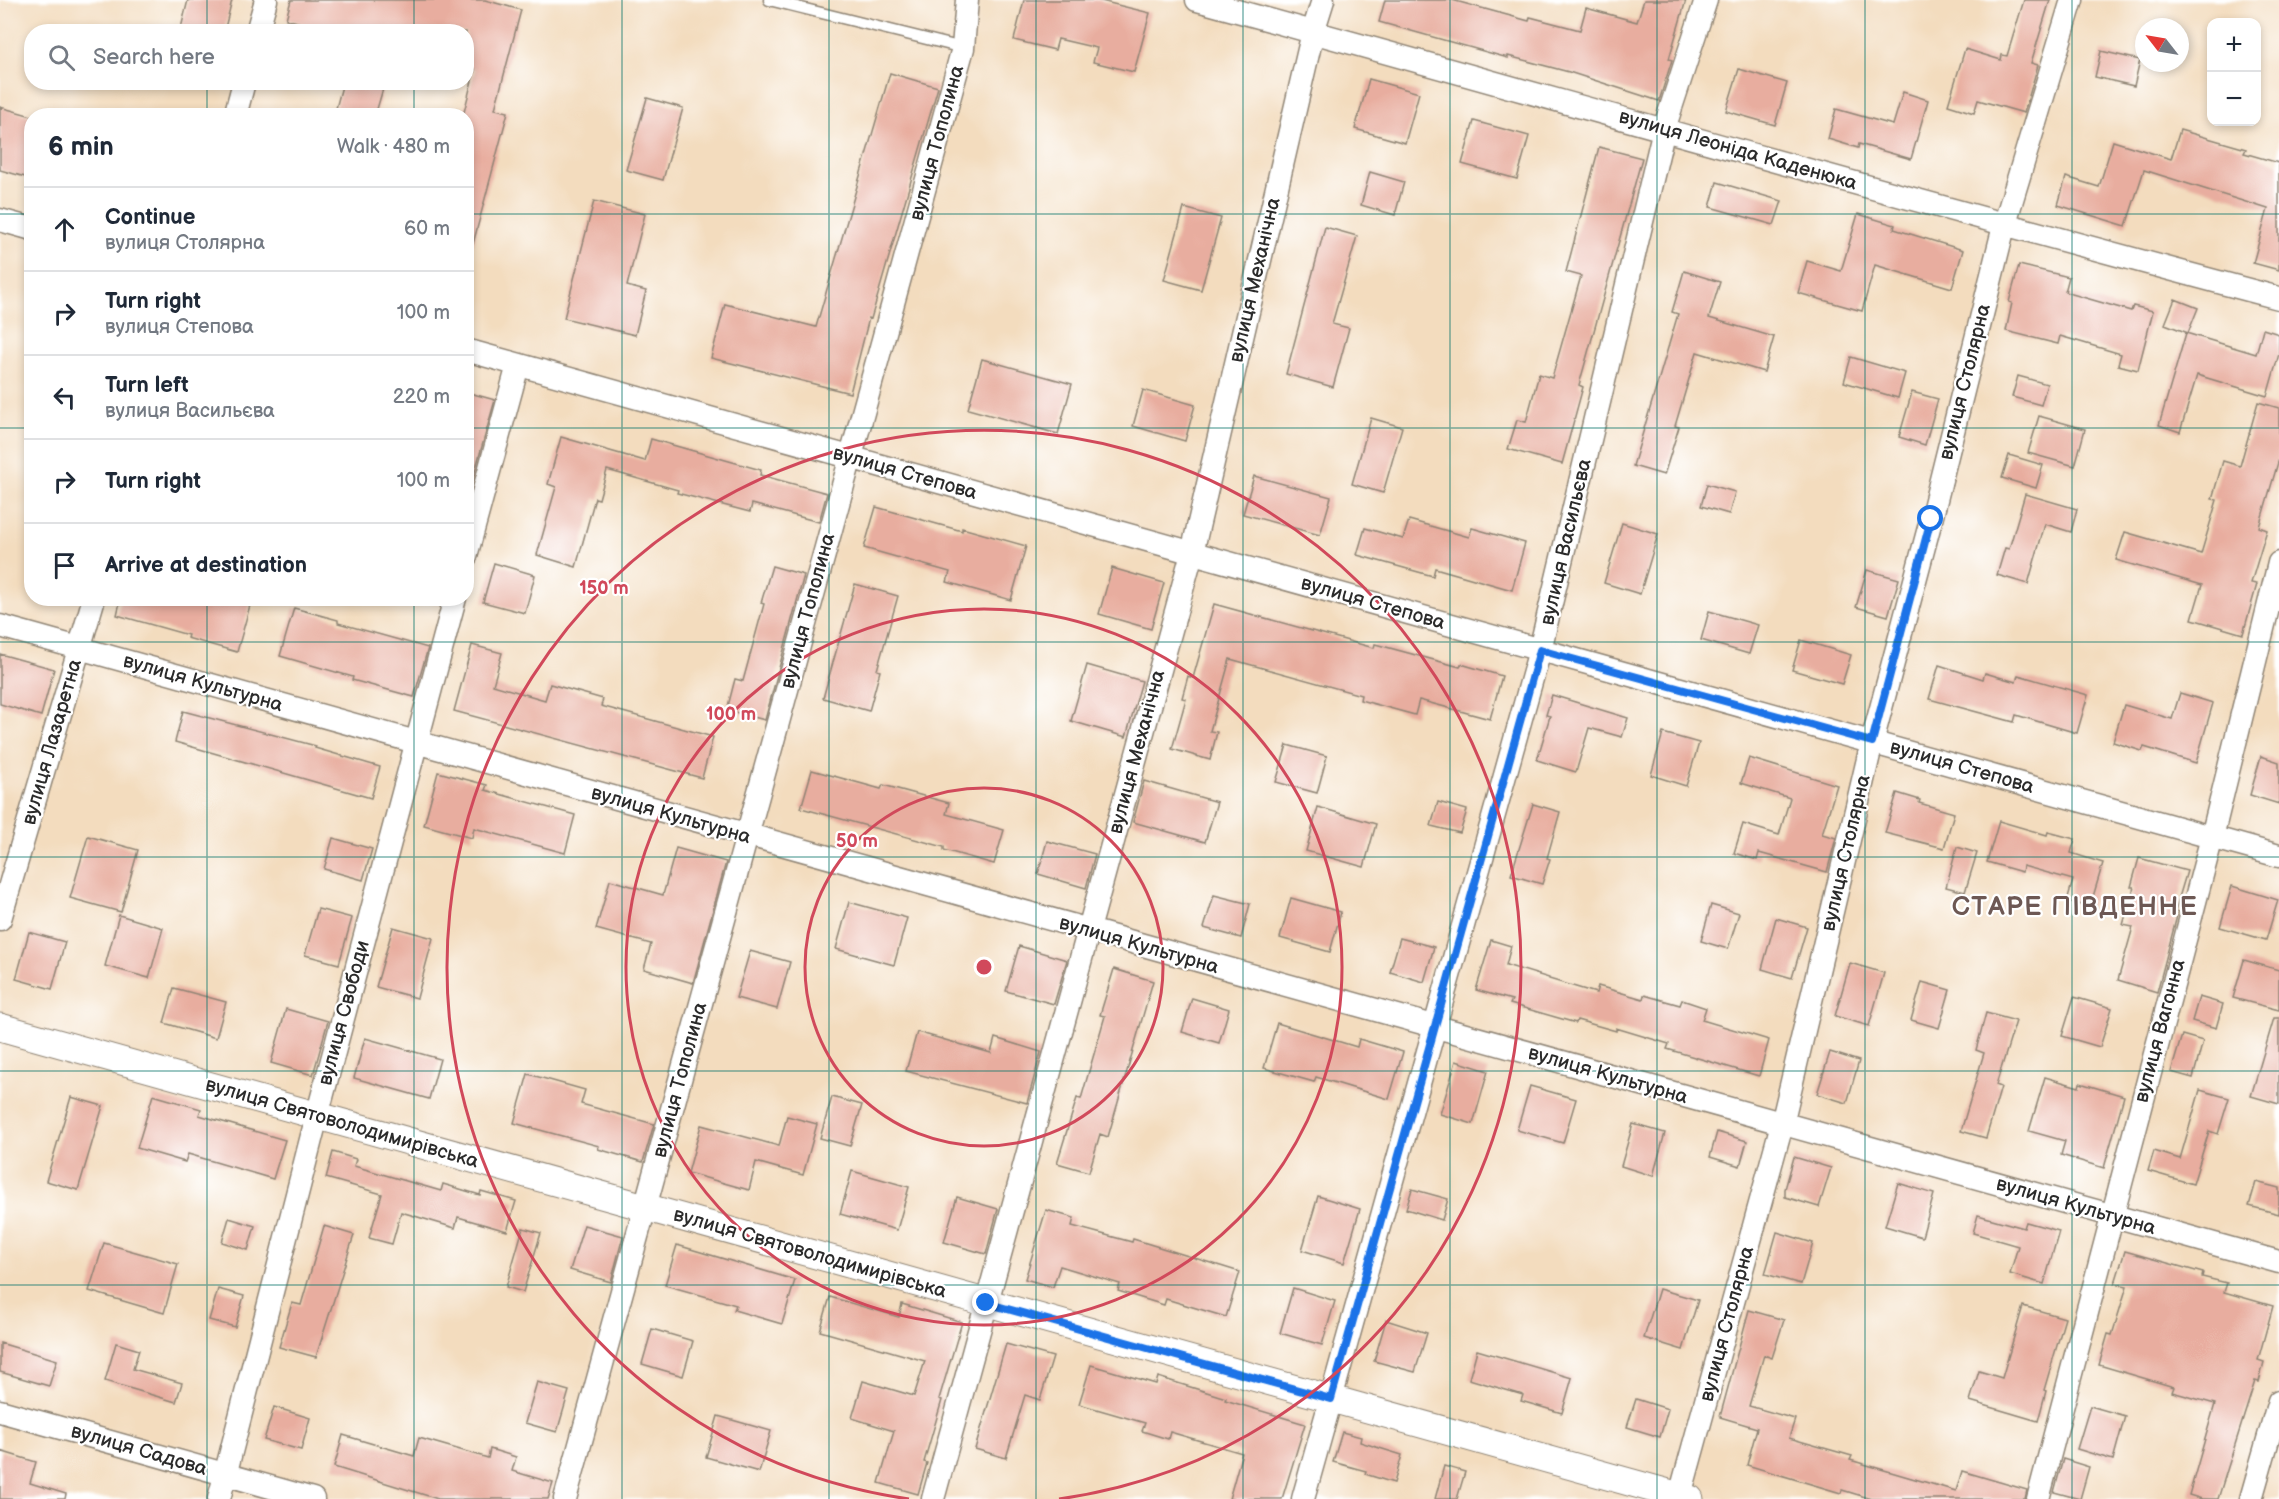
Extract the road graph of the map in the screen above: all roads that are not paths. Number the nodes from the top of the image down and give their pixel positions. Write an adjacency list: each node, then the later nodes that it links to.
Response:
1 (266, 0): 8 (street)
2 (769, 0): 10 (lane)
3 (967, 0): 10 (street, вулиця Тополина)
4 (1197, 0): 9 (street, вулиця Леоніда Каденюка)
5 (1323, 0): 9 (street, вулиця Механічна)
6 (1706, 0): 13 (street, вулиця Васильєва)
7 (2072, 0): 15 (street, вулиця Столярна)
8 (259, 24)
9 (1313, 32): 13 (street, вулиця Леоніда Каденюка); 22 (street, вулиця Механічна)
10 (963, 48): 20 (street, вулиця Тополина)
11 (242, 90): 12 (street)
12 (237, 108)
13 (1664, 129): 15 (street, вулиця Леоніда Каденюка); 28 (street, вулиця Васильєва)
14 (0, 220): 16 (street)
15 (2004, 226): 17 (street, вулиця Леоніда Каденюка); 29 (street, вулиця Столярна)
16 (24, 227)
17 (2279, 298)
18 (474, 352): 19 (street, вулиця Степова)
19 (518, 365): 20 (street, вулиця Степова); 21 (street)
20 (850, 457): 22 (street, вулиця Степова); 31 (street, вулиця Тополина)
21 (474, 527)
22 (1192, 553): 28 (street, вулиця Степова); 35 (street, вулиця Механічна)
23 (2279, 562): 32 (street, вулиця Вагонна)
24 (92, 606): 27 (street, вулиця Лазаретна)
25 (453, 606): 30 (street, вулиця Свободи)
26 (0, 626): 27 (street, вулиця Культурна)
27 (80, 648): 30 (street, вулиця Культурна); 34 (street, вулиця Лазаретна)
28 (1540, 650): 29 (street, вулиця Степова); 37 (street, вулиця Васильєва)
29 (1872, 742): 32 (street, вулиця Степова); 39 (street, вулиця Столярна)
30 (416, 743): 31 (street, вулиця Культурна); 38 (street, вулиця Свободи)
31 (747, 836): 35 (street, вулиця Культурна); 40 (street, вулиця Тополина)
32 (2212, 837): 33 (street, вулиця Степова); 41 (street, вулиця Вагонна)
33 (2279, 856)
34 (0, 919)
35 (1088, 931): 37 (street, вулиця Культурна); 43 (street, вулиця Механічна)
36 (0, 1027): 38 (street, вулиця Святоволодимирівська)
37 (1435, 1027): 39 (street, вулиця Культурна); 44 (street, вулиця Васильєва)
38 (317, 1116): 40 (street, вулиця Святоволодимирівська); 47 (street, вулиця Свободи)
39 (1782, 1124): 41 (street, вулиця Культурна); 48 (street, вулиця Столярна)
40 (645, 1207): 43 (street, вулиця Святоволодимирівська); 51 (street, вулиця Тополина)
41 (2112, 1216): 42 (street, вулиця Культурна); 54 (street, вулиця Вагонна)
42 (2279, 1262)
43 (986, 1303): 44 (street, вулиця Святоволодимирівська); 52 (street, вулиця Механічна)
44 (1331, 1399): 48 (street, вулиця Святоволодимирівська); 53 (street, вулиця Васильєва)
45 (2279, 1401): 55 (street)
46 (0, 1411): 47 (street, вулиця Садова)
47 (226, 1474): 49 (street, вулиця Свободи); 50 (street, вулиця Садова)
48 (1683, 1498)
49 (219, 1499)
50 (313, 1499)
51 (565, 1499)
52 (933, 1499)
53 (1303, 1499)
54 (2038, 1499)
55 (2251, 1499)

